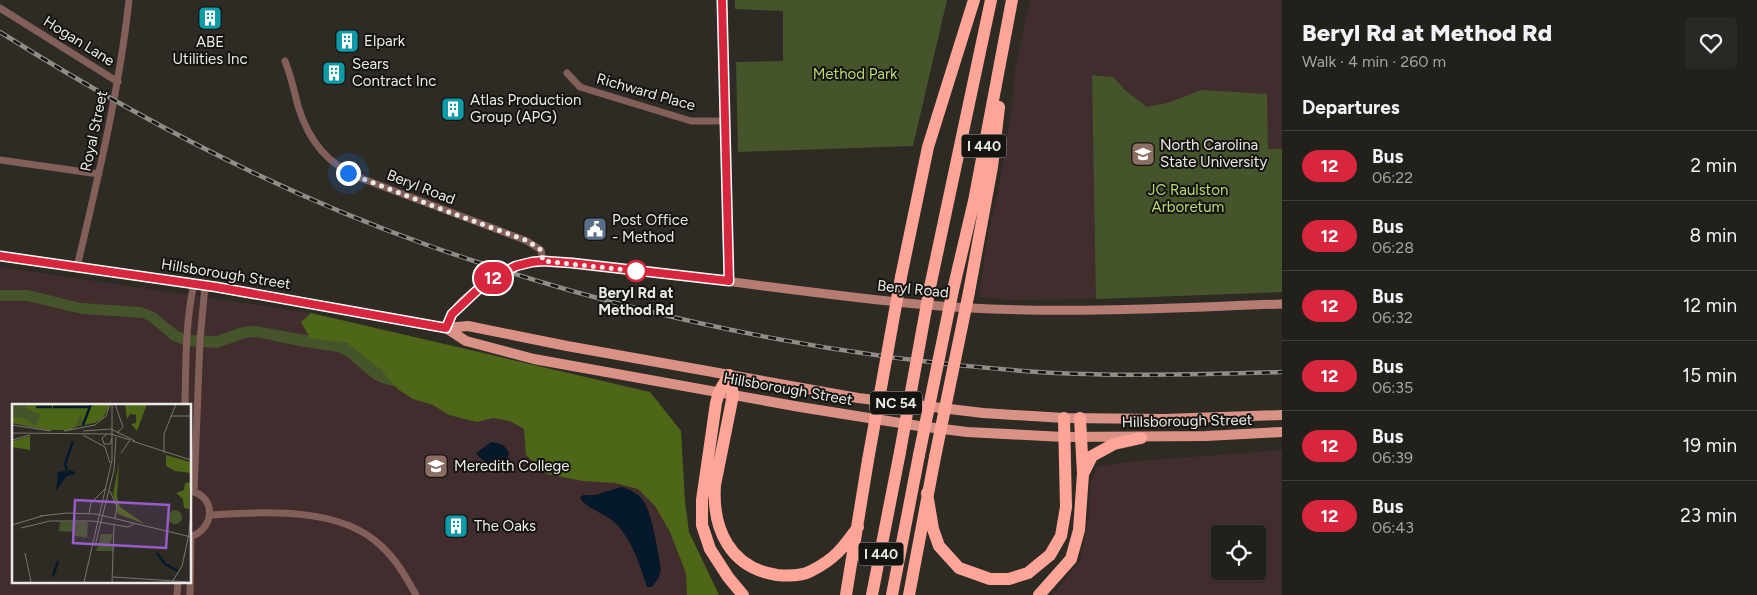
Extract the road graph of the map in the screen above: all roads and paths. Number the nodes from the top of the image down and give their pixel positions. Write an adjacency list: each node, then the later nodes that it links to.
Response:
1 (128, 0): 10 (street, Royal Street)
2 (722, 0): 11 (street)
3 (974, 0): 38 (highway, bridge)
4 (991, 0): 47 (highway, I 440, bridge)
5 (1012, 0): 7 (highway, I 440)
6 (0, 8): 10 (street, Hogan Lane)
7 (1006, 31): 36 (highway, bridge); 48 (highway, I 440, bridge)
8 (285, 61): 15 (street, Beryl Road)
9 (567, 73): 11 (street, Richward Place)
10 (118, 82): 13 (street, Royal Street)
11 (724, 121): 17 (street)
12 (0, 160): 13 (street)
13 (99, 174): 16 (street, Royal Street)
14 (0, 256): 16 (main road, Hillsborough Street)
15 (543, 261): 17 (street, Beryl Road); 21 (street, Beryl Road)
16 (77, 267): 18 (main road, Hillsborough Street)
17 (729, 281): 20 (street, Beryl Road)
18 (194, 284): 19 (main road, Hillsborough Street); 25 (street)
19 (205, 286): 21 (main road, Hillsborough Street); 33 (street)
20 (1282, 304)
21 (446, 328): 22 (main road, Hillsborough Street); 23 (main road, Hillsborough Street)
22 (729, 375): 23 (highway); 24 (highway); 27 (main road, Hillsborough Street / NC 54)
23 (719, 392): 24 (main road, Hillsborough Street); 45 (highway)
24 (733, 395): 30 (main road, Hillsborough Street / NC 54); 38 (highway)
25 (185, 404)
26 (1282, 414): 28 (main road, Hillsborough Street / NC 54)
27 (1064, 418): 28 (main road, Hillsborough Street / NC 54); 30 (highway)
28 (1080, 418): 31 (highway)
29 (1282, 432): 32 (main road, Hillsborough Street / NC 54)
30 (1064, 437): 31 (main road, Hillsborough Street / NC 54); 36 (highway)
31 (1080, 437): 32 (main road, Hillsborough Street / NC 54); 34 (highway)
32 (1141, 438): 34 (highway)
33 (193, 456): 35 (street)
34 (1083, 474): 50 (highway)
35 (192, 491): 37 (street)
36 (927, 493): 49 (highway)
37 (210, 515): 39 (street); 44 (street)
38 (858, 528): 46 (highway)
39 (191, 536)
40 (178, 582): 42 (street)
41 (190, 582): 43 (street)
42 (177, 595)
43 (190, 595)
44 (416, 595)
45 (743, 595)
46 (846, 595)
47 (872, 595)
48 (892, 595)
49 (909, 595)
50 (1038, 595)

